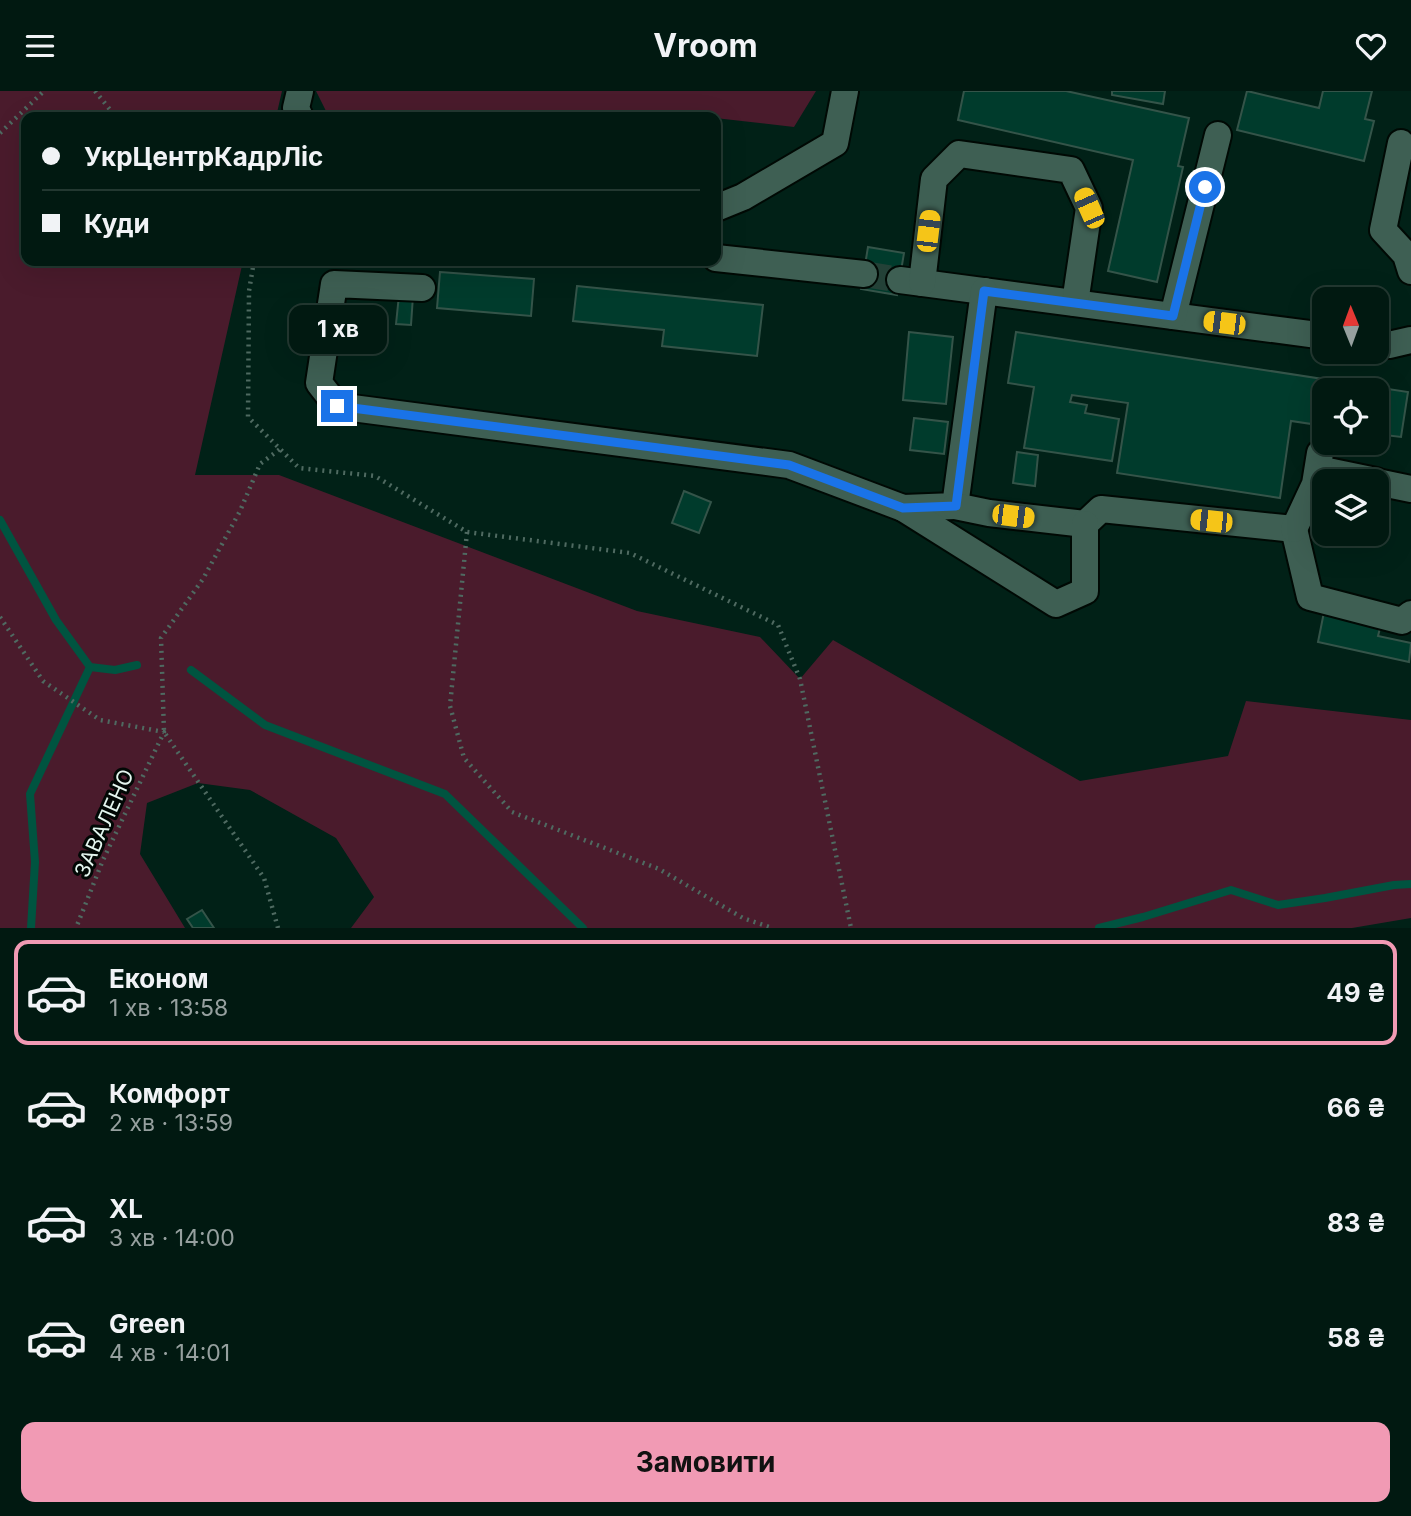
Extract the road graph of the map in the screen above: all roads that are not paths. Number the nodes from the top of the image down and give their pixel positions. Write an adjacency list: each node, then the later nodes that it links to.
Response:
1 (300, 91): 3 (lane)
2 (845, 91): 6 (lane)
3 (298, 112)
4 (1218, 135): 13 (lane)
5 (1401, 143): 8 (lane)
6 (721, 206)
7 (721, 259): 9 (lane)
8 (1411, 271)
9 (864, 274)
10 (422, 288): 23 (lane)
11 (984, 291): 12 (lane); 12 (lane); 22 (lane)
12 (1075, 303): 13 (lane)
13 (1173, 316): 14 (lane)
14 (1312, 334)
15 (1410, 338): 16 (lane)
16 (1390, 345)
17 (1318, 469): 18 (lane)
18 (1342, 469)
19 (1389, 484): 20 (lane)
20 (1411, 489)
21 (1312, 490): 25 (lane)
22 (956, 506): 23 (lane); 24 (lane)
23 (903, 508): 24 (lane)
24 (1085, 524): 25 (lane)
25 (1294, 529): 26 (lane)
26 (1411, 614)

